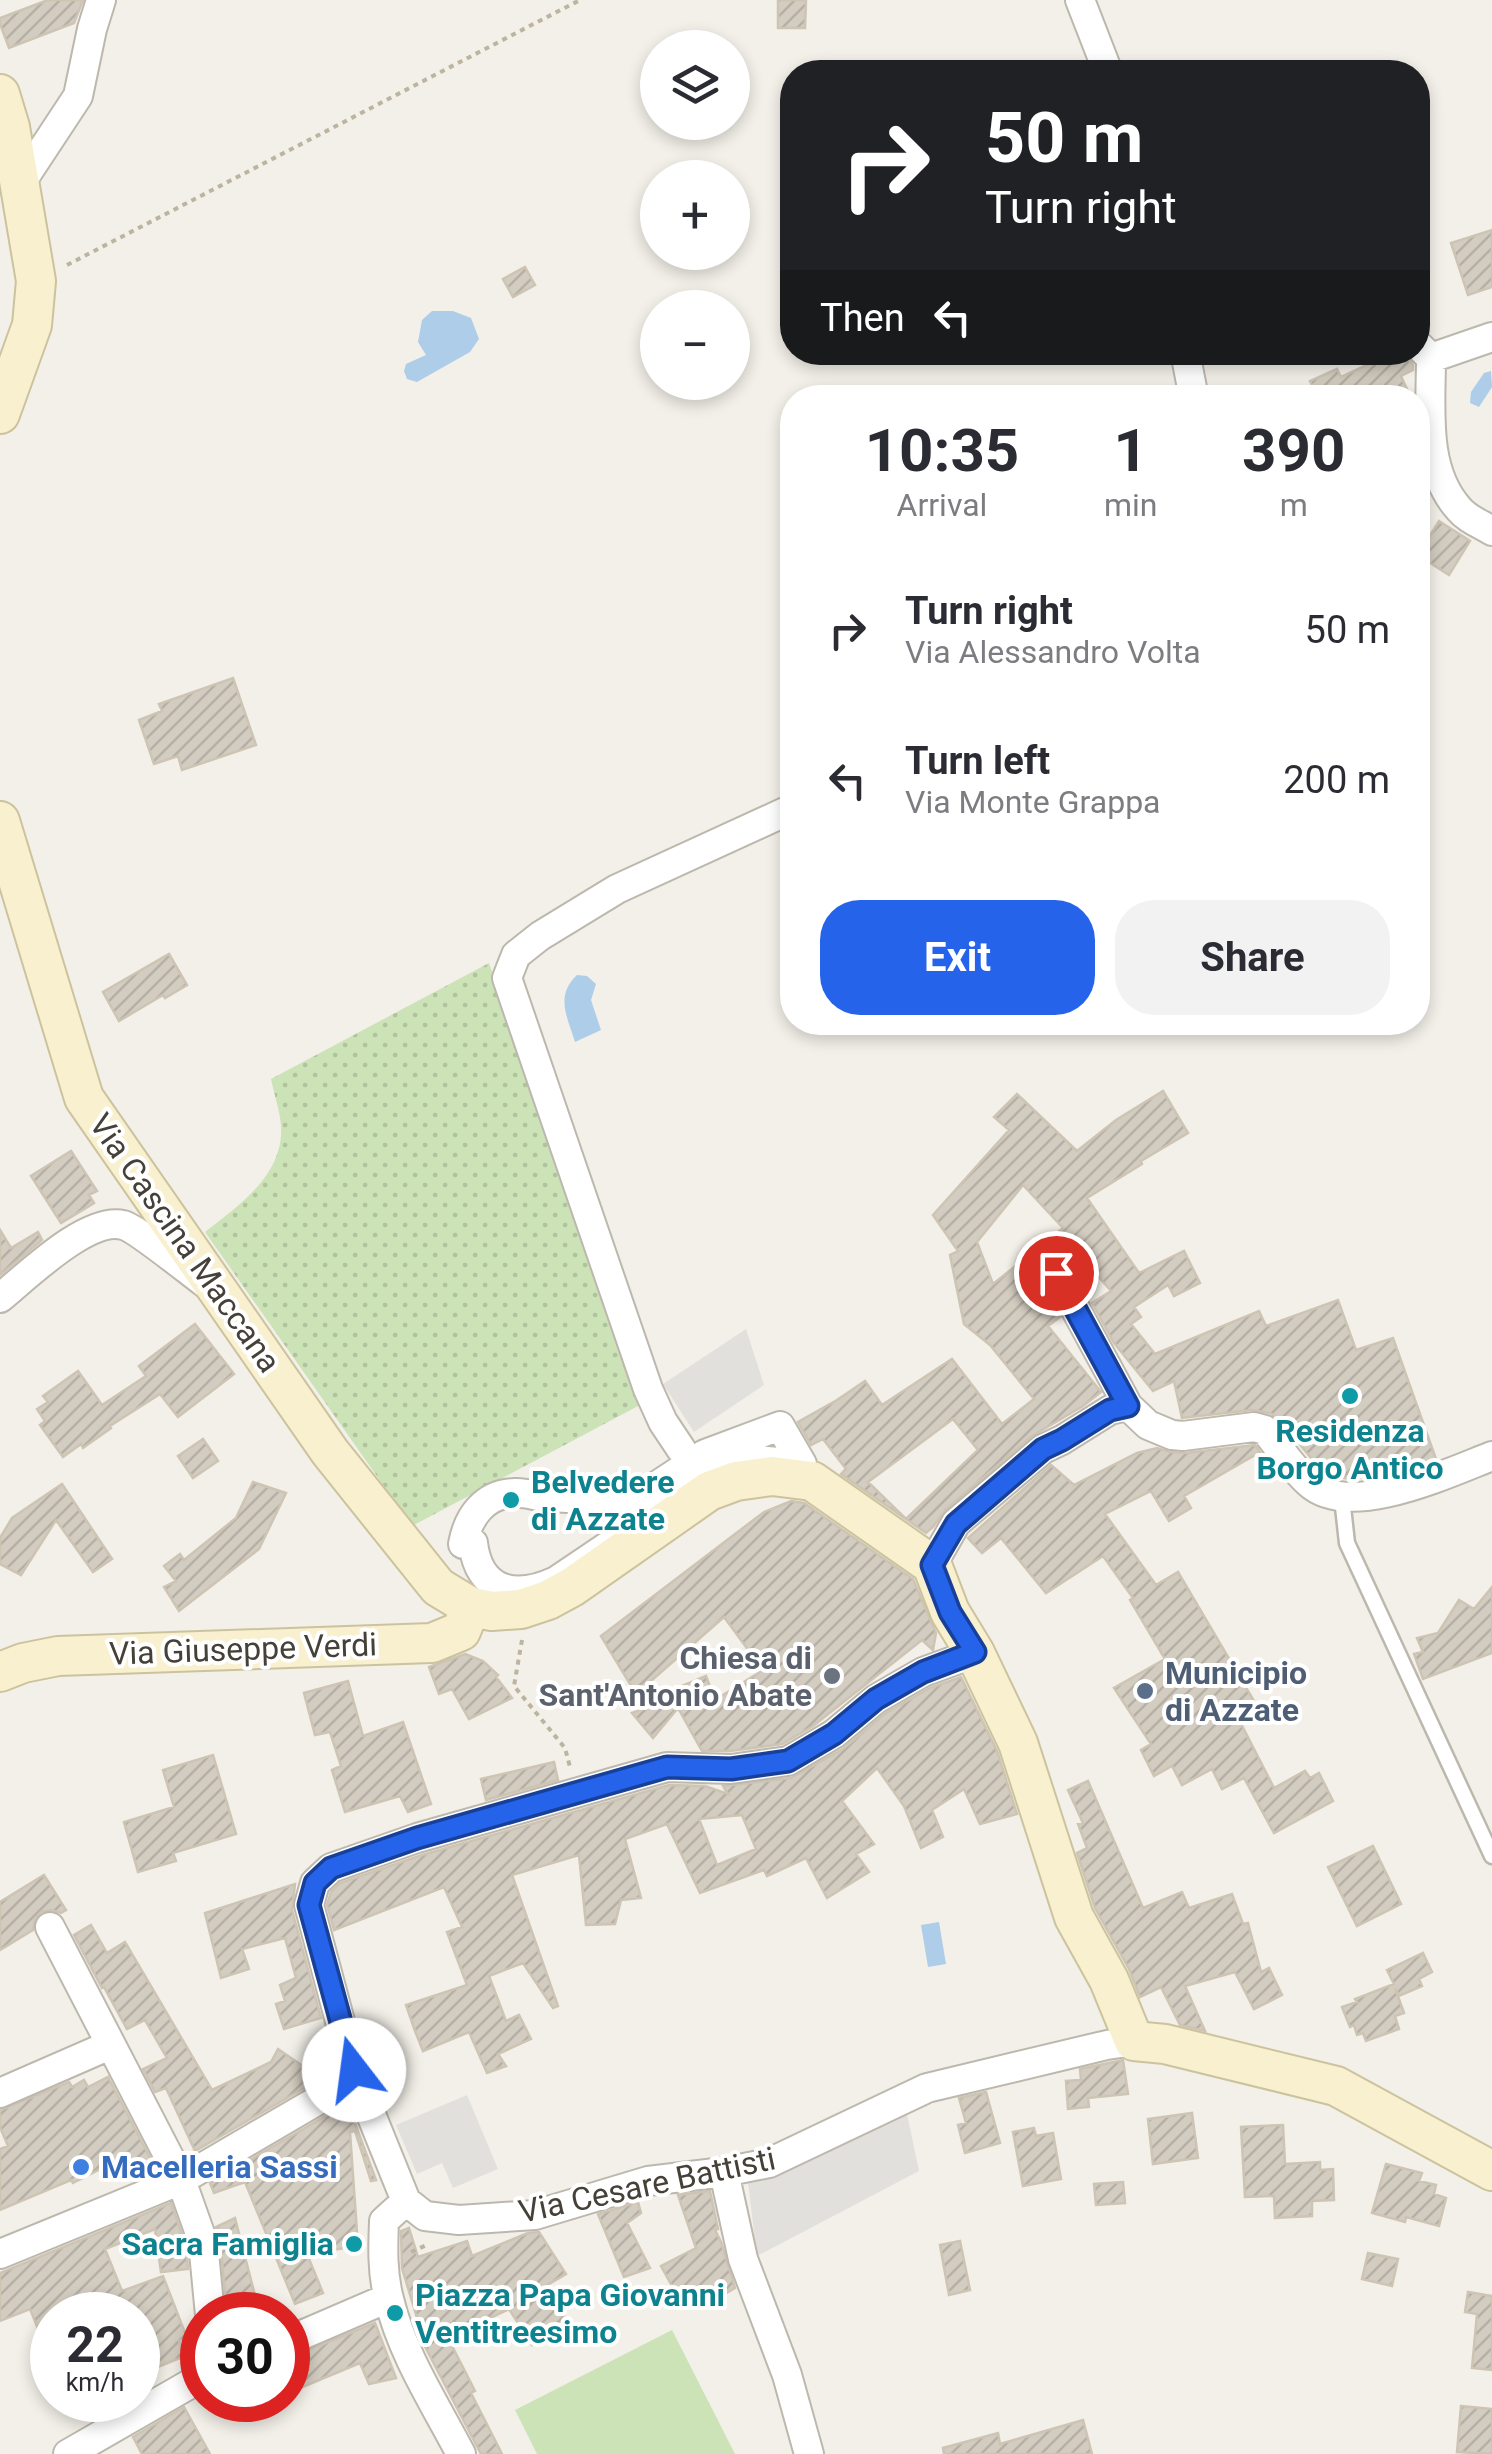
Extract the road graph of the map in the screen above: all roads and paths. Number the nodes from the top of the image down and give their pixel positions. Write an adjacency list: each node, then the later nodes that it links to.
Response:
1 (102, 0): 6 (street)
2 (580, 0): 7 (path)
3 (1080, 0): 4 (street)
4 (1103, 60)
5 (0, 94): 6 (street)
6 (20, 184): 7 (street)
7 (36, 281): 10 (street)
8 (1492, 337): 9 (street)
9 (1430, 350)
10 (0, 414)
11 (1430, 416): 12 (street)
12 (1492, 530)
13 (780, 814): 20 (street)
14 (0, 821): 16 (street, Via Cascina Maccana)
15 (1056, 1273): 18 (street)
16 (222, 1296): 17 (street); 24 (street, Via Cascina Maccana)
17 (0, 1298)
18 (1128, 1406): 21 (street); 22 (street)
19 (1492, 1456): 21 (street)
20 (701, 1479): 20 (street); 22 (street); 23 (street)
21 (1342, 1498): 28 (lane)
22 (932, 1565): 25 (street)
23 (529, 1606): 24 (street); 27 (path)
24 (471, 1607): 26 (street, Via Giuseppe Verdi)
25 (975, 1652): 30 (street); 32 (street)
26 (0, 1672)
27 (564, 1748)
28 (1492, 1856)
29 (50, 1927): 31 (street)
30 (1134, 2041): 34 (street); 35 (street, Via Cesare Battisti)
31 (110, 2045): 33 (street); 36 (street)
32 (354, 2070): 36 (street); 37 (street)
33 (0, 2093)
34 (1492, 2171)
35 (724, 2172): 37 (street, Via Cesare Battisti); 45 (street)
36 (181, 2180): 38 (street); 39 (street)
37 (406, 2201): 40 (street)
38 (0, 2254)
39 (208, 2292)
40 (388, 2298): 41 (street); 44 (street)
41 (310, 2331)
42 (180, 2390): 43 (street)
43 (68, 2454)
44 (461, 2454)
45 (810, 2454)

